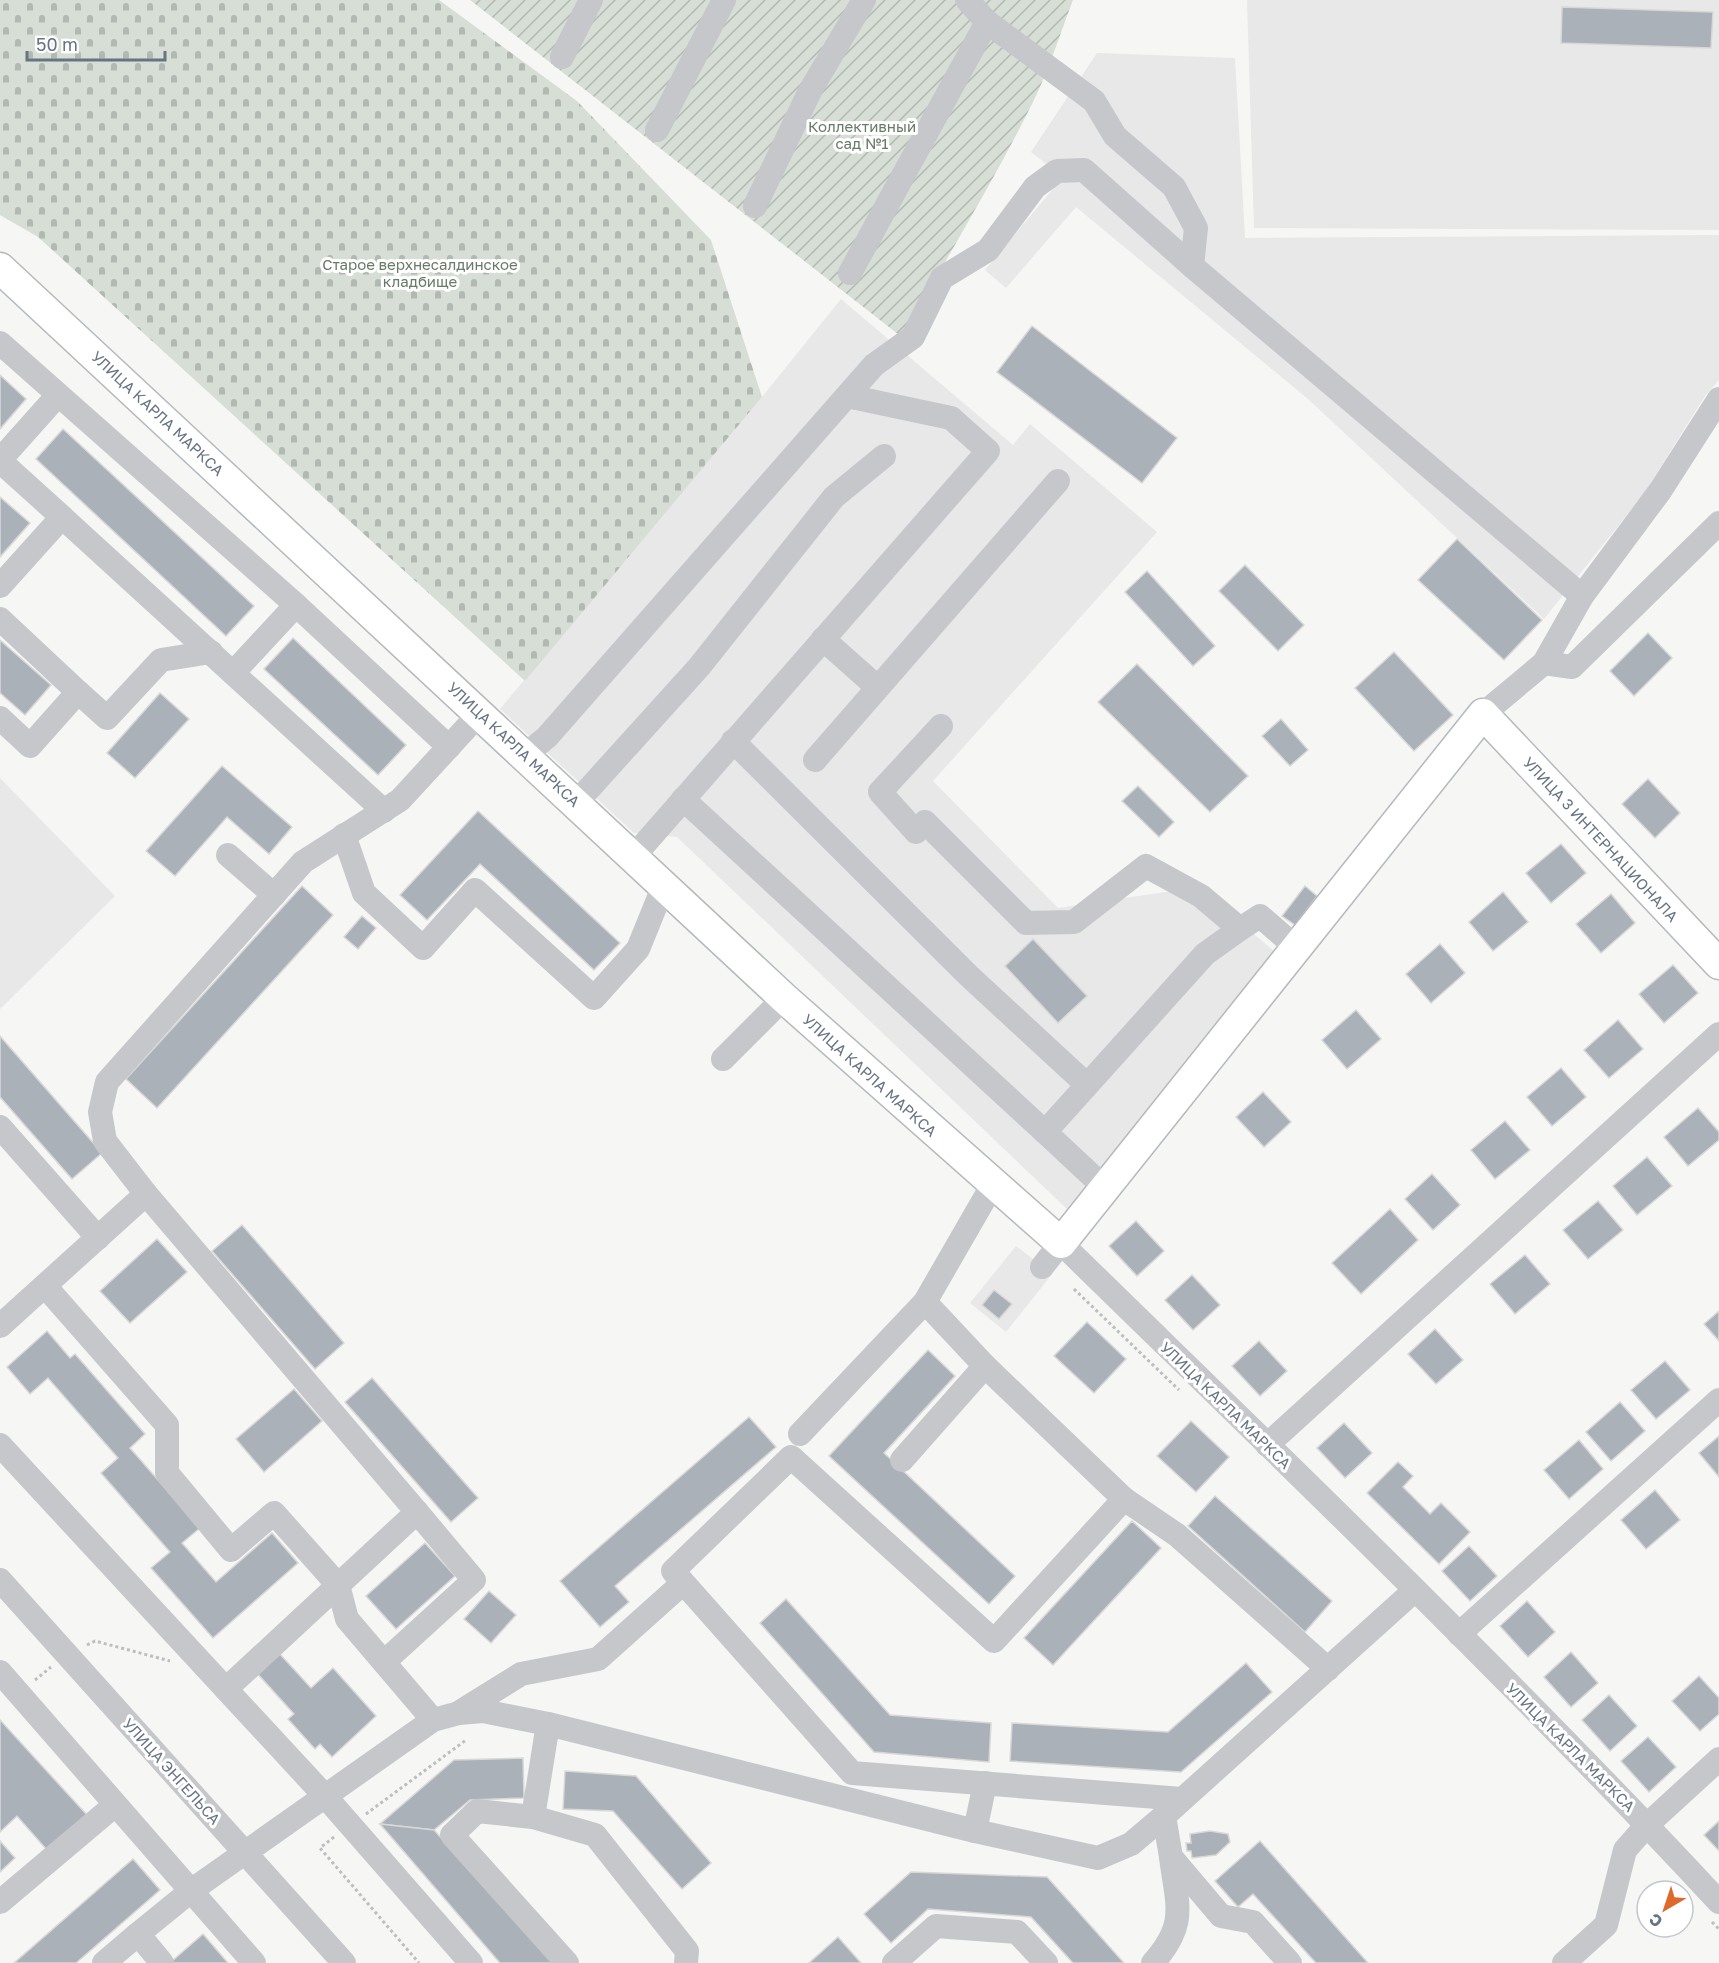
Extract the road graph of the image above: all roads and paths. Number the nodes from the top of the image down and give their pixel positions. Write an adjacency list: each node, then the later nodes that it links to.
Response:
1 (591, 0): 6 (street)
2 (724, 0): 7 (street)
3 (864, 0): 8 (street)
4 (967, 0): 5 (street)
5 (987, 22): 9 (street); 11 (street)
6 (562, 57)
7 (657, 130)
8 (755, 206)
9 (1192, 266): 14 (street); 22 (street)
10 (0, 268): 31 (main road, УЛИЦА КАРЛА МАРКСА)
11 (850, 273)
12 (0, 343): 13 (street)
13 (58, 395): 17 (street); 23 (street)
14 (847, 396): 25 (street); 37 (street)
15 (1719, 399): 22 (street)
16 (884, 456): 40 (street)
17 (0, 460): 19 (street)
18 (1058, 481): 29 (street)
19 (62, 517): 21 (street); 26 (street)
20 (1719, 523): 27 (street)
21 (0, 586)
22 (1582, 596): 27 (street)
23 (296, 605): 28 (street); 36 (street)
24 (0, 619): 30 (street)
25 (823, 639): 29 (street); 35 (street)
26 (211, 652): 28 (street); 30 (street)
27 (1544, 663): 32 (street)
28 (233, 673): 41 (street)
29 (877, 687): 38 (street)
30 (78, 693): 33 (street)
31 (480, 713): 36 (street); 37 (main road, УЛИЦА КАРЛА МАРКСА)
32 (1483, 714): 48 (main road); 49 (main road, УЛИЦА 3 ИНТЕРНАЦИОНАЛА)
33 (0, 718)
34 (941, 726): 47 (street)
35 (733, 741): 39 (street); 53 (street)
36 (449, 747): 41 (street)
37 (525, 755): 40 (main road, УЛИЦА КАРЛА МАРКСА)
38 (815, 760)
39 (683, 799): 44 (street); 55 (street)
40 (576, 803): 44 (main road, УЛИЦА КАРЛА МАРКСА)
41 (384, 810): 42 (street)
42 (344, 835): 45 (street); 46 (street)
43 (228, 855): 46 (street)
44 (634, 856): 45 (main road, УЛИЦА КАРЛА МАРКСА)
45 (664, 885): 50 (main road, УЛИЦА КАРЛА МАРКСА)
46 (274, 895): 58 (street)
47 (1240, 929): 48 (street); 53 (street)
48 (1297, 948): 57 (main road)
49 (1719, 964)
50 (784, 998): 52 (street); 56 (main road, УЛИЦА КАРЛА МАРКСА)
51 (1719, 1034): 69 (street)
52 (723, 1059)
53 (1086, 1084): 55 (street)
54 (0, 1127): 59 (street)
55 (1045, 1132): 57 (street)
56 (993, 1184): 60 (main road, УЛИЦА КАРЛА МАРКСА); 63 (street)
57 (1105, 1188): 60 (main road)
58 (146, 1194): 59 (street); 72 (street)
59 (98, 1238): 62 (street)
60 (1061, 1243): 61 (street); 69 (street, УЛИЦА КАРЛА МАРКСА)
61 (1042, 1267)
62 (45, 1286): 64 (street); 75 (street)
63 (925, 1302): 65 (street); 67 (street)
64 (0, 1326)
65 (985, 1366): 70 (street); 71 (street)
66 (1719, 1400): 77 (street)
67 (800, 1434)
68 (0, 1445): 81 (street)
69 (1267, 1445): 76 (street, УЛИЦА КАРЛА МАРКСА)
70 (902, 1460)
71 (1124, 1499): 74 (street); 79 (street)
72 (417, 1512): 75 (street); 78 (street)
73 (0, 1580): 94 (street, УЛИЦА ЭНГЕЛЬСА)
74 (683, 1582): 82 (street); 86 (street)
75 (338, 1586): 78 (street); 81 (street)
76 (1415, 1590): 77 (street, УЛИЦА КАРЛА МАРКСА); 79 (street)
77 (1459, 1634): 92 (street, УЛИЦА КАРЛА МАРКСА)
78 (384, 1662): 83 (street)
79 (1328, 1669): 88 (street)
80 (0, 1672): 89 (street)
81 (226, 1689): 87 (street)
82 (459, 1713): 83 (street); 84 (street)
83 (433, 1720): 87 (street)
84 (548, 1724): 91 (street); 93 (street)
85 (1719, 1759): 92 (street)
86 (985, 1783): 88 (street); 93 (street)
87 (324, 1795): 94 (street); 104 (street)
88 (1182, 1799): 90 (street)
89 (115, 1805): 96 (street); 97 (street)
90 (1164, 1816): 93 (street); 95 (street)
91 (533, 1817): 105 (street); 106 (street)
92 (1647, 1825): 98 (street, УЛИЦА КАРЛА МАРКСА); 111 (street)
93 (975, 1831)
94 (245, 1853): 96 (street); 103 (street, УЛИЦА ЭНГЕЛЬСА)
95 (1171, 1857): 109 (street); 110 (street)
96 (192, 1890): 99 (street); 102 (street)
97 (0, 1902)
98 (1719, 1902)
99 (138, 1934): 100 (street); 101 (street)
100 (104, 1963)
101 (162, 1963)
102 (254, 1963)
103 (344, 1963)
104 (471, 1963)
105 (567, 1963)
106 (686, 1963)
107 (894, 1963): 108 (street)
108 (1046, 1963)
109 (1153, 1963)
110 (1290, 1963)
111 (1564, 1963)

